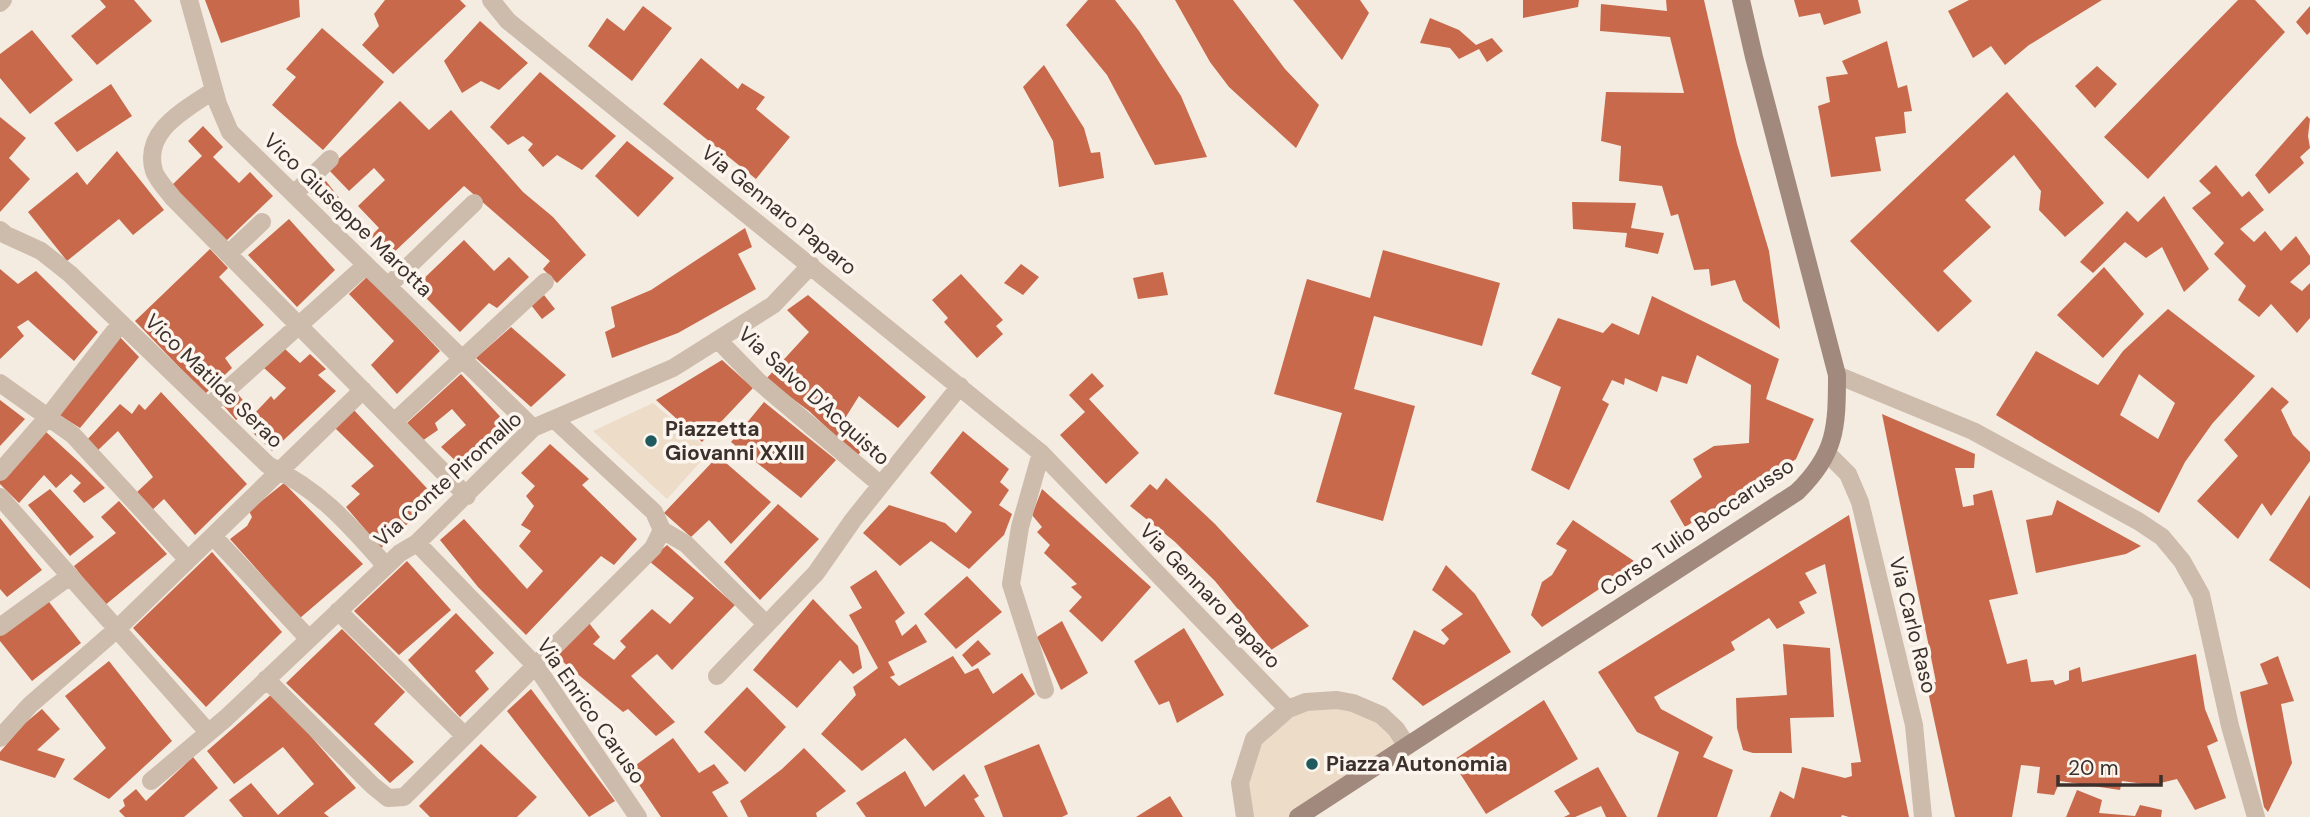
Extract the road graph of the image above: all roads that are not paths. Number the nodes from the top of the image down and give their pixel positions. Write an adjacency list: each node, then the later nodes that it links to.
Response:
1 (189, 0): 4 (street, Vico Giuseppe Marotta)
2 (491, 0): 12 (street, Via Gennaro Paparo)
3 (1741, 0): 19 (street, Corso Tulio Boccarusso)
4 (214, 90): 6 (street, Vico Giuseppe Marotta); 10 (street)
5 (330, 159): 6 (street)
6 (294, 194): 11 (street, Vico Giuseppe Marotta)
7 (474, 203): 14 (street)
8 (262, 222): 10 (street)
9 (2, 234): 15 (street, Vico Matilde Serao)
10 (228, 254): 16 (street)
11 (366, 265): 14 (street, Vico Giuseppe Marotta); 16 (street)
12 (811, 265): 17 (street, Via Conte Piromallo); 21 (street, Via Gennaro Paparo)
13 (545, 282): 18 (street)
14 (388, 286): 18 (street, Vico Giuseppe Marotta)
15 (121, 323): 23 (street, Vico Matilde Serao); 24 (street)
16 (299, 325): 22 (street); 23 (street)
17 (718, 340): 25 (street, Via Conte Piromallo); 32 (street, Via Salvo D'Acquisto)
18 (463, 358): 26 (street); 27 (street, Vico Giuseppe Marotta)
19 (1837, 375): 29 (street, Corso Tulio Boccarusso); 60 (street)
20 (0, 383): 24 (street)
21 (960, 386): 28 (street, Via Gennaro Paparo); 32 (street, Via Salvo D'Acquisto)
22 (363, 390): 26 (street); 30 (street)
23 (208, 407): 30 (street, Vico Matilde Serao)
24 (47, 418): 31 (street); 38 (street)
25 (554, 419): 27 (street, Via Conte Piromallo); 35 (street)
26 (394, 422): 33 (street)
27 (533, 428): 33 (street, Via Conte Piromallo)
28 (1041, 453): 49 (street); 50 (street, Via Gennaro Paparo)
29 (1828, 454): 54 (street, Corso Tulio Boccarusso); 59 (street, Via Carlo Raso)
30 (280, 471): 36 (street); 39 (street, Vico Matilde Serao)
31 (0, 472)
32 (881, 485): 42 (street, Via Salvo D'Acquisto)
33 (467, 496): 37 (street, Via Conte Piromallo)
34 (0, 497): 40 (street)
35 (662, 530): 42 (street); 46 (street)
36 (213, 536): 38 (street); 45 (street)
37 (417, 543): 39 (street, Via Conte Piromallo); 46 (street, Via Enrico Caruso)
38 (188, 560): 44 (street)
39 (386, 566): 41 (street, Via Conte Piromallo)
40 (70, 576): 43 (street); 44 (street)
41 (338, 611): 45 (street, Via Conte Piromallo); 52 (street)
42 (766, 624): 47 (street, Via Salvo D'Acquisto)
43 (0, 627)
44 (117, 629): 51 (street); 53 (street)
45 (308, 638): 48 (street, Via Conte Piromallo)
46 (535, 665): 52 (street); 56 (street, Via Enrico Caruso)
47 (717, 676)
48 (266, 679): 51 (street, Via Conte Piromallo); 52 (street)
49 (1045, 690)
50 (1288, 709): 54 (street); 57 (street)
51 (208, 732): 55 (street, Via Conte Piromallo)
52 (464, 736)
53 (0, 738)
54 (1407, 746): 58 (street, Corso Tulio Boccarusso)
55 (150, 781)
56 (638, 817)
57 (1245, 817)
58 (1298, 817)
59 (1923, 817)
60 (2256, 817)

